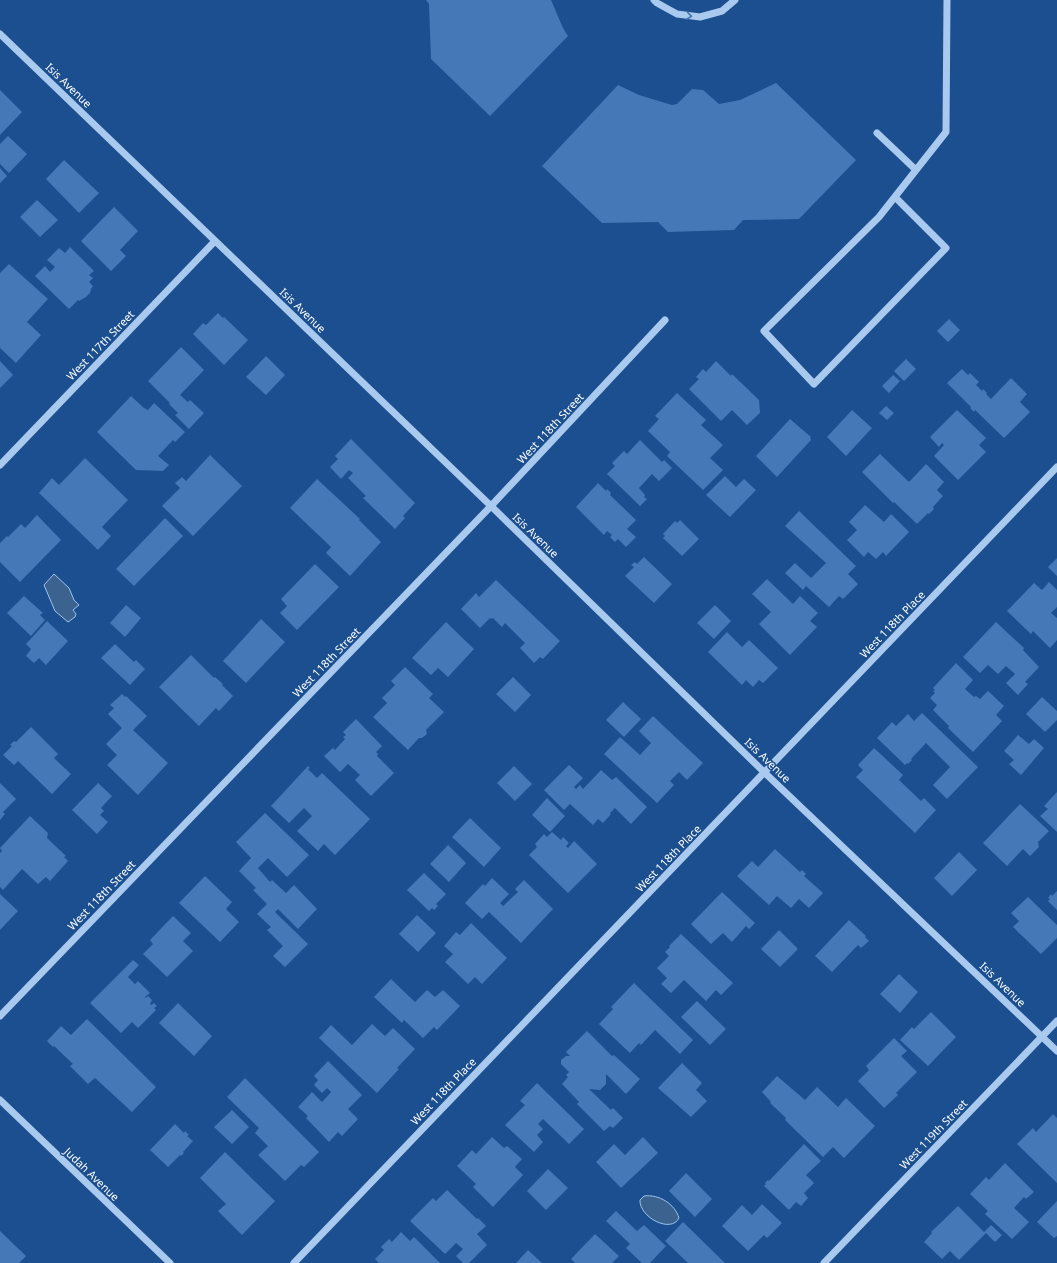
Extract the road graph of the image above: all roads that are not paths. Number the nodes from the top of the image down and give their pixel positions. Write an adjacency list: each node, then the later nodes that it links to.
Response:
1 (654, 0): 2 (street, one-way to 2)
2 (735, 0)
3 (947, 0): 6 (street)
4 (0, 34): 8 (street, Isis Avenue)
5 (877, 132): 6 (street)
6 (916, 170): 7 (street)
7 (895, 197): 7 (street)
8 (215, 241): 10 (street, West 117th Street); 12 (street, Isis Avenue)
9 (666, 320): 12 (street, West 118th Street)
10 (0, 465)
11 (1057, 467): 13 (street, West 118th Place)
12 (491, 506): 13 (street, Isis Avenue); 14 (street, West 118th Street)
13 (765, 773): 16 (street, Isis Avenue); 20 (street, West 118th Place)
14 (0, 1016)
15 (1057, 1021): 16 (street, West 119th Street)
16 (1042, 1036): 17 (street, Isis Avenue); 21 (street, West 119th Street)
17 (1057, 1051)
18 (0, 1100): 19 (street, Judah Avenue)
19 (170, 1263)
20 (294, 1263)
21 (824, 1263)

